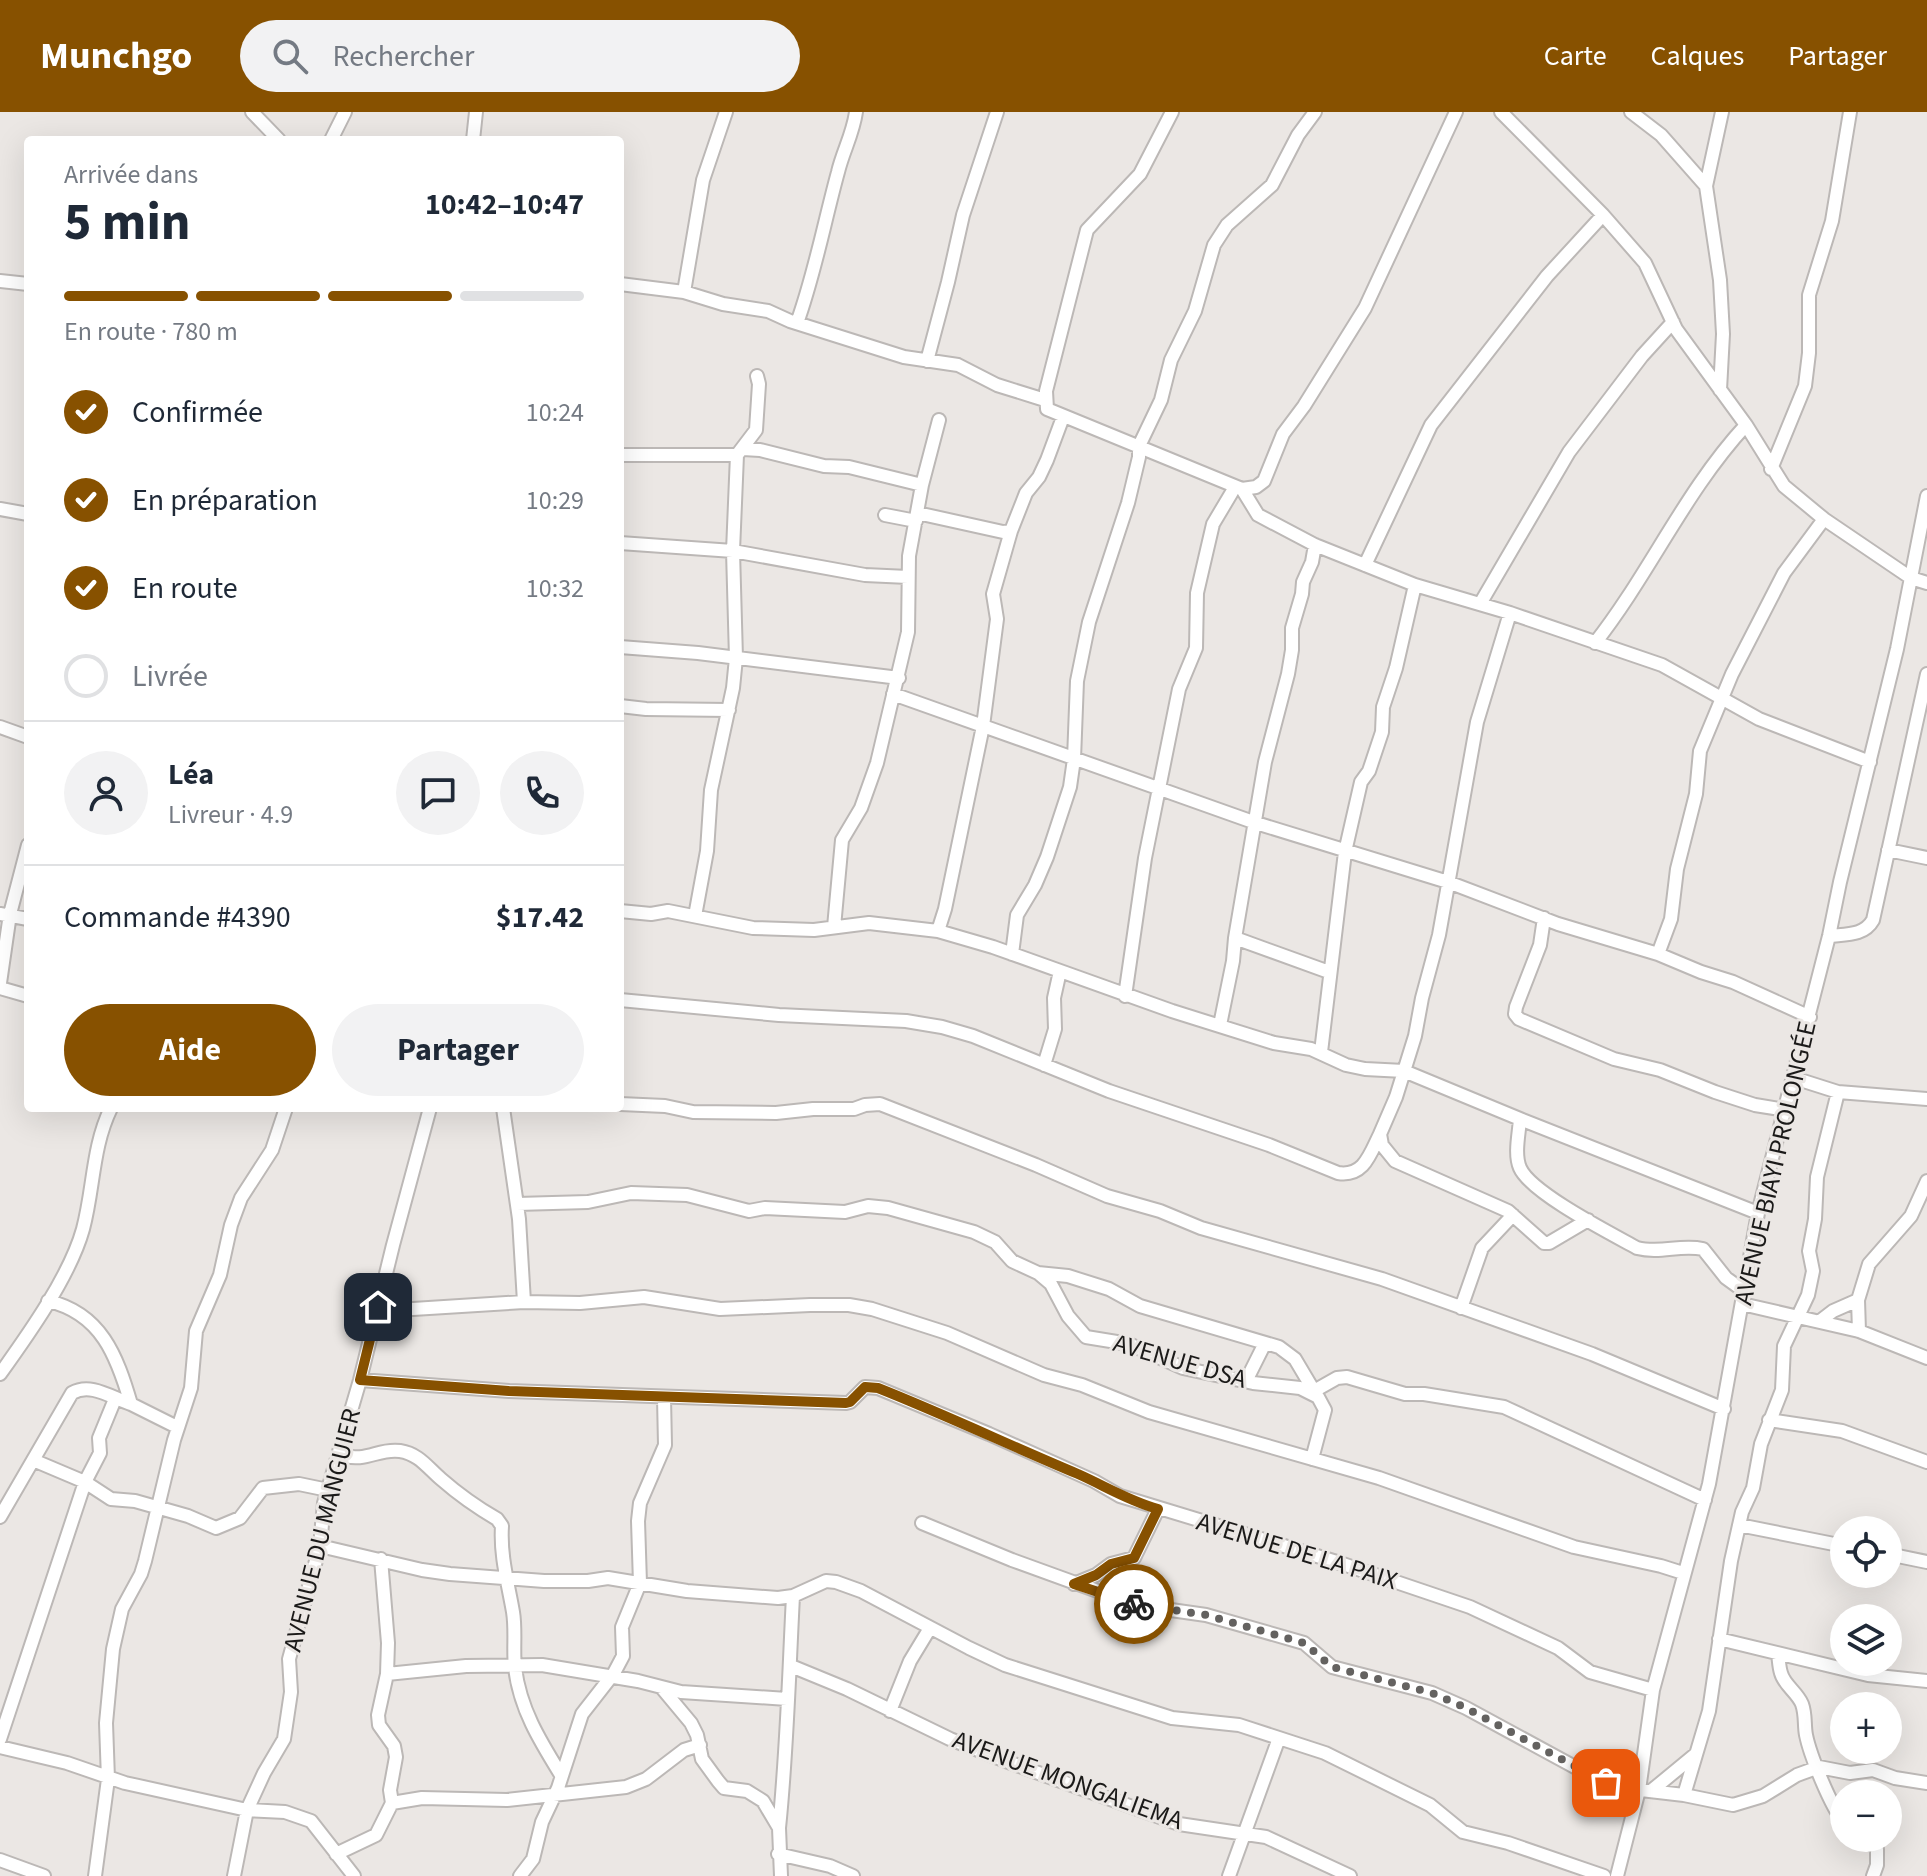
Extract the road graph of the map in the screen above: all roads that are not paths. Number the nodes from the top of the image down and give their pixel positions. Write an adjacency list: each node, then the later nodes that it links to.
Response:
1 (252, 112): 14 (street)
2 (345, 112): 15 (street)
3 (476, 112): 16 (street)
4 (726, 112): 22 (street)
5 (856, 112): 24 (street)
6 (997, 112): 25 (street)
7 (1172, 112): 28 (street)
8 (1315, 112): 32 (street)
9 (1456, 112): 37 (street)
10 (1501, 112): 18 (street)
11 (1631, 112): 17 (street)
12 (1722, 112): 17 (street)
13 (1850, 112): 35 (street)
14 (275, 136)
15 (333, 136)
16 (473, 136)
17 (1706, 186): 27 (street)
18 (1603, 215): 23 (street); 48 (street)
19 (0, 281): 20 (street)
20 (24, 284)
21 (624, 284): 22 (street)
22 (684, 292): 24 (street)
23 (1673, 322): 27 (street); 53 (street)
24 (797, 323): 25 (street)
25 (927, 361): 28 (street)
26 (757, 376): 33 (street)
27 (1720, 390): 31 (street)
28 (1045, 400): 29 (street)
29 (1063, 417): 32 (street); 44 (street)
30 (939, 420): 36 (street)
31 (1746, 425): 35 (street); 55 (street)
32 (1139, 446): 37 (street); 67 (street)
33 (740, 452): 34 (street); 36 (street); 47 (street)
34 (624, 455)
35 (1771, 469): 43 (street)
36 (922, 485): 42 (street)
37 (1238, 488): 46 (street); 69 (street)
38 (1927, 496): 50 (street, AVENUE BIAYI PROLONGÉE)
39 (0, 509): 40 (street)
40 (24, 513)
41 (885, 515): 42 (street)
42 (917, 517): 44 (street); 49 (street)
43 (1824, 519): 50 (street); 61 (street)
44 (1011, 531): 64 (street)
45 (624, 543): 47 (street)
46 (1315, 545): 48 (street); 70 (street)
47 (733, 551): 49 (street); 57 (street)
48 (1365, 565): 52 (street)
49 (908, 577): 59 (street)
50 (1911, 578): 51 (street); 68 (street, AVENUE BIAYI PROLONGÉE)
51 (1927, 583)
52 (1415, 585): 53 (street); 72 (street)
53 (1480, 604): 54 (street)
54 (1510, 613): 55 (street); 75 (street)
55 (1595, 643): 61 (street)
56 (624, 647): 57 (street)
57 (736, 658): 59 (street); 63 (street)
58 (1927, 674): 71 (street)
59 (899, 678): 60 (street)
60 (893, 694): 64 (street); 80 (street)
61 (1723, 698): 68 (street); 85 (street)
62 (624, 706): 63 (street)
63 (729, 710): 78 (street)
64 (983, 726): 67 (street); 81 (street)
65 (0, 727): 66 (street)
66 (24, 736)
67 (1074, 759): 69 (street); 84 (street)
68 (1870, 762): 82 (street, AVENUE BIAYI PROLONGÉE)
69 (1159, 788): 70 (street); 90 (street)
70 (1256, 823): 72 (street); 83 (street)
71 (1888, 850): 74 (street); 82 (street)
72 (1345, 852): 75 (street); 87 (street)
73 (24, 857): 77 (street)
74 (1927, 858)
75 (1448, 882): 79 (street); 96 (street)
76 (624, 911): 78 (street)
77 (5, 914): 88 (street)
78 (695, 916): 80 (street)
79 (1544, 918): 85 (street); 101 (street)
80 (834, 927): 81 (street)
81 (938, 931): 84 (street)
82 (1829, 936): 92 (street, AVENUE BIAYI PROLONGÉE)
83 (1235, 938): 87 (street); 93 (street)
84 (1012, 954): 86 (street)
85 (1658, 954): 92 (street)
86 (1060, 971): 90 (street); 95 (street)
87 (1329, 972): 94 (street)
88 (0, 985): 89 (street)
89 (24, 994)
90 (1125, 996): 93 (street)
91 (624, 1000): 95 (street)
92 (1810, 1017): 97 (street, AVENUE BIAYI PROLONGÉE)
93 (1220, 1025): 94 (street)
94 (1321, 1052): 96 (street)
95 (1044, 1065): 107 (street)
96 (1404, 1071): 106 (street); 107 (street)
97 (1794, 1078): 98 (street); 101 (street, AVENUE BIAYI PROLONGÉE)
98 (1838, 1092): 99 (street); 123 (street)
99 (1927, 1099)
100 (624, 1104): 122 (street)
101 (1786, 1110): 110 (street, AVENUE BIAYI PROLONGÉE)
102 (110, 1112): 118 (street)
103 (285, 1112): 137 (street)
104 (429, 1112): 121 (street, AVENUE DU MANGUIER)
105 (504, 1112): 109 (street)
106 (1520, 1119): 110 (street); 112 (street)
107 (1380, 1134): 111 (street)
108 (1927, 1181): 117 (street)
109 (517, 1204): 113 (street, AVENUE DSA); 119 (street)
110 (1758, 1213): 115 (street, AVENUE BIAYI PROLONGÉE)
111 (1513, 1215): 112 (street); 122 (street)
112 (1588, 1220): 115 (street)
113 (1038, 1273): 114 (street); 116 (street, AVENUE DSA)
114 (1068, 1276): 116 (street); 126 (street)
115 (1744, 1291): 120 (street, AVENUE BIAYI PROLONGÉE)
116 (1060, 1299): 130 (street, AVENUE DSA)
117 (1858, 1300): 124 (street); 125 (street)
118 (48, 1301): 128 (street); 134 (street)
119 (524, 1302): 121 (street); 139 (street)
120 (1742, 1304): 123 (street); 135 (street, AVENUE BIAYI PROLONGÉE)
121 (378, 1307): 129 (street, AVENUE DU MANGUIER)
122 (1461, 1308): 135 (street)
123 (1799, 1319): 124 (street); 136 (street)
124 (1820, 1321): 125 (street)
125 (1859, 1331): 127 (street)
126 (1265, 1343): 130 (street); 131 (street)
127 (1927, 1358)
128 (0, 1374)
129 (360, 1380): 132 (street, AVENUE DE LA PAIX); 138 (street, AVENUE DU MANGUIER)
130 (1246, 1381): 131 (street, AVENUE DSA)
131 (1316, 1394): 139 (street); 144 (street)
132 (664, 1398): 146 (street, AVENUE DE LA PAIX); 157 (street)
133 (115, 1399): 134 (street); 140 (street); 142 (street)
134 (131, 1404): 137 (street)
135 (1724, 1409): 144 (street, AVENUE BIAYI PROLONGÉE)
136 (1769, 1420): 141 (street); 149 (street)
137 (177, 1427): 145 (street)
138 (339, 1455): 143 (street, AVENUE DU MANGUIER); 156 (street)
139 (1312, 1459): 155 (street)
140 (33, 1460): 142 (street); 147 (street)
141 (1927, 1462)
142 (85, 1482): 145 (street); 173 (street)
143 (328, 1490): 145 (street); 151 (street, AVENUE DU MANGUIER)
144 (1705, 1500): 155 (street, AVENUE BIAYI PROLONGÉE)
145 (158, 1509): 179 (street)
146 (1158, 1509): 158 (street); 169 (street, AVENUE DE LA PAIX)
147 (0, 1517)
148 (922, 1523): 158 (street)
149 (1739, 1525): 150 (street); 161 (street)
150 (1830, 1543)
151 (320, 1546): 153 (street); 186 (street, AVENUE DU MANGUIER)
152 (1902, 1557): 154 (street)
153 (381, 1559): 156 (street); 165 (street)
154 (1927, 1562)
155 (1683, 1573): 169 (street, AVENUE BIAYI PROLONGÉE)
156 (505, 1577): 157 (street); 164 (street)
157 (640, 1583): 159 (street); 166 (street)
158 (1074, 1584): 181 (street)
159 (793, 1596): 160 (street); 163 (street)
160 (930, 1628): 171 (street); 172 (street)
161 (1719, 1639): 162 (street); 176 (street)
162 (1778, 1654): 167 (street); 177 (street)
163 (791, 1666): 170 (street); 171 (street, AVENUE MONGALIEMA)
164 (515, 1667): 165 (street); 166 (street); 178 (street)
165 (387, 1674): 185 (street)
166 (611, 1677): 168 (street); 178 (street)
167 (1927, 1681)
168 (661, 1687): 170 (street); 174 (street)
169 (1653, 1690): 181 (street, AVENUE BIAYI PROLONGÉE)
170 (787, 1699): 187 (street)
171 (890, 1711): 188 (street, AVENUE MONGALIEMA)
172 (1279, 1738): 188 (street); 202 (street)
173 (0, 1739)
174 (700, 1745): 182 (street); 187 (street)
175 (0, 1747): 179 (street)
176 (1696, 1754): 181 (street); 183 (street)
177 (1819, 1767): 180 (street); 183 (street); 184 (street)
178 (561, 1775): 182 (street)
179 (108, 1779): 186 (street); 194 (street)
180 (1927, 1783)
181 (1645, 1790): 183 (street); 203 (street, AVENUE BIAYI PROLONGÉE)
182 (555, 1793): 185 (street); 197 (street)
183 (1684, 1795)
184 (1830, 1800)
185 (392, 1803): 190 (street)
186 (247, 1810): 190 (street); 195 (street, AVENUE DU MANGUIER)
187 (779, 1828): 191 (street)
188 (1245, 1834): 200 (street); 201 (street, AVENUE MONGALIEMA)
189 (1877, 1852): 204 (street)
190 (336, 1854): 196 (street)
191 (778, 1854): 198 (street); 199 (street)
192 (0, 1860): 193 (street)
193 (44, 1876)
194 (95, 1876)
195 (234, 1876)
196 (354, 1876)
197 (520, 1876)
198 (781, 1876)
199 (853, 1876)
200 (1229, 1876)
201 (1350, 1876)
202 (1604, 1876)
203 (1617, 1876)
204 (1873, 1876)

